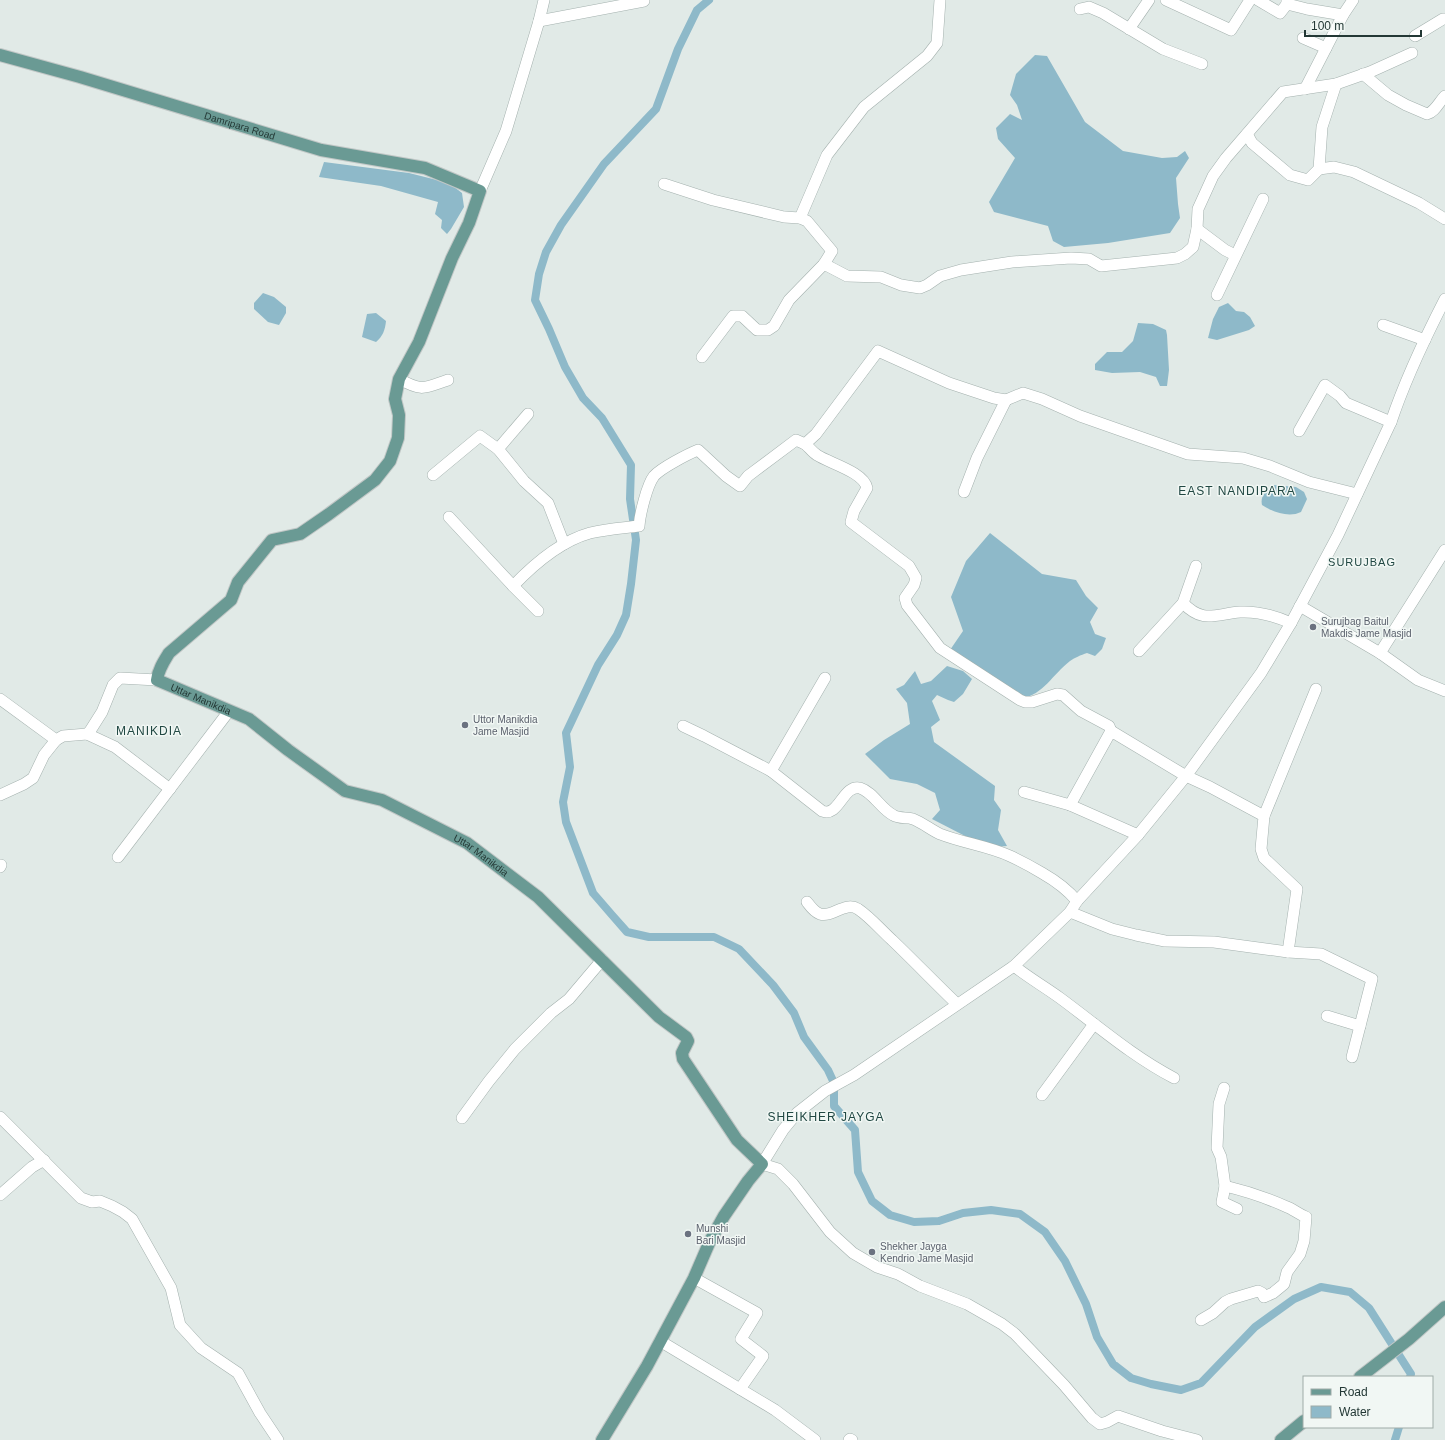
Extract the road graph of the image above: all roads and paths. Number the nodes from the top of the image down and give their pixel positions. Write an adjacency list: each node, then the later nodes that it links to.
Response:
1 (544, 0): 13 (street)
2 (940, 0): 30 (street)
3 (1149, 0): 14 (street)
4 (1166, 0): 5 (street)
5 (1250, 0)
6 (1258, 0): 9 (street)
7 (1353, 0): 11 (street)
8 (644, 1): 13 (street)
9 (1287, 2): 11 (street)
10 (1080, 9): 14 (street)
11 (1343, 15): 17 (street)
12 (1445, 19): 15 (street)
13 (539, 21): 28 (street)
14 (1128, 29): 20 (street)
15 (1415, 36)
16 (1303, 38): 17 (street)
17 (1326, 48): 23 (street)
18 (1412, 53): 21 (street)
19 (0, 55): 28 (main road, Damripara Road)
20 (1202, 64)
21 (1363, 74): 22 (street); 24 (street)
22 (1336, 84): 23 (street); 26 (street)
23 (1305, 89): 25 (street)
24 (1445, 96)
25 (1247, 134): 26 (street); 32 (street)
26 (1319, 169): 31 (street)
27 (664, 184): 30 (street)
28 (480, 191): 40 (main road)
29 (1263, 199): 33 (street)
30 (800, 218): 34 (street)
31 (1445, 219)
32 (1197, 229): 33 (street); 34 (street)
33 (1235, 255): 35 (street)
34 (824, 264): 39 (street)
35 (1217, 295)
36 (1445, 299): 38 (street)
37 (1383, 325): 38 (street)
38 (1425, 340): 44 (street)
39 (702, 357)
40 (399, 379): 41 (street); 63 (main road)
41 (448, 380)
42 (1006, 400): 46 (street); 49 (street); 50 (street)
43 (528, 414): 47 (street)
44 (1392, 422): 45 (street); 50 (street)
45 (1299, 431)
46 (805, 444): 52 (street); 69 (street)
47 (498, 449): 48 (street); 52 (street)
48 (433, 475)
49 (964, 492)
50 (1357, 494): 57 (street)
51 (449, 517): 55 (street)
52 (564, 544): 55 (street)
53 (1445, 550): 61 (street)
54 (1196, 566): 56 (street)
55 (513, 586): 58 (street)
56 (1183, 603): 59 (street); 60 (street)
57 (1300, 606): 59 (street); 61 (street)
58 (538, 611)
59 (1291, 623): 73 (street)
60 (1139, 651)
61 (1380, 654): 65 (street)
62 (825, 678): 72 (street)
63 (157, 680): 67 (main road, Uttar Manikdia); 70 (street)
64 (1316, 689): 78 (street)
65 (1445, 691)
66 (0, 699): 71 (street)
67 (229, 711): 74 (street); 85 (main road, Uttar Manikdia)
68 (683, 726): 72 (street)
69 (1111, 731): 73 (street); 77 (street)
70 (87, 734): 71 (street); 74 (street)
71 (56, 740): 76 (street)
72 (771, 771): 81 (street)
73 (1186, 776): 78 (street); 79 (street)
74 (170, 790): 80 (street)
75 (1024, 792): 77 (street)
76 (0, 795)
77 (1070, 805): 79 (street)
78 (1264, 816): 84 (street)
79 (1138, 836): 81 (street)
80 (118, 857)
81 (1078, 901): 83 (street)
82 (807, 902): 87 (street)
83 (1070, 912): 84 (street); 86 (street)
84 (1288, 952): 90 (street)
85 (602, 960): 96 (street); 98 (main road, Uttar Manikdia)
86 (1014, 966): 87 (street); 89 (street)
87 (957, 1004): 98 (street)
88 (1327, 1016): 90 (street)
89 (1094, 1024): 92 (street); 94 (street)
90 (1360, 1026): 91 (street)
91 (1352, 1057)
92 (1174, 1078)
93 (1224, 1088): 99 (street)
94 (1042, 1095)
95 (0, 1117): 97 (street)
96 (462, 1118)
97 (44, 1160): 100 (street); 109 (street)
98 (762, 1164): 102 (main road); 114 (street)
99 (1225, 1186): 101 (street); 104 (street)
100 (0, 1194)
101 (1237, 1209)
102 (694, 1278): 105 (main road); 107 (street)
103 (1445, 1307): 106 (main road)
104 (1201, 1320)
105 (660, 1341): 107 (street); 110 (main road)
106 (1361, 1376)
107 (740, 1389): 111 (street)
108 (1303, 1422): 115 (main road)
109 (278, 1440)
110 (602, 1440)
111 (814, 1440)
112 (849, 1440): 113 (street)
113 (852, 1440)
114 (1197, 1440)
115 (1281, 1440)

